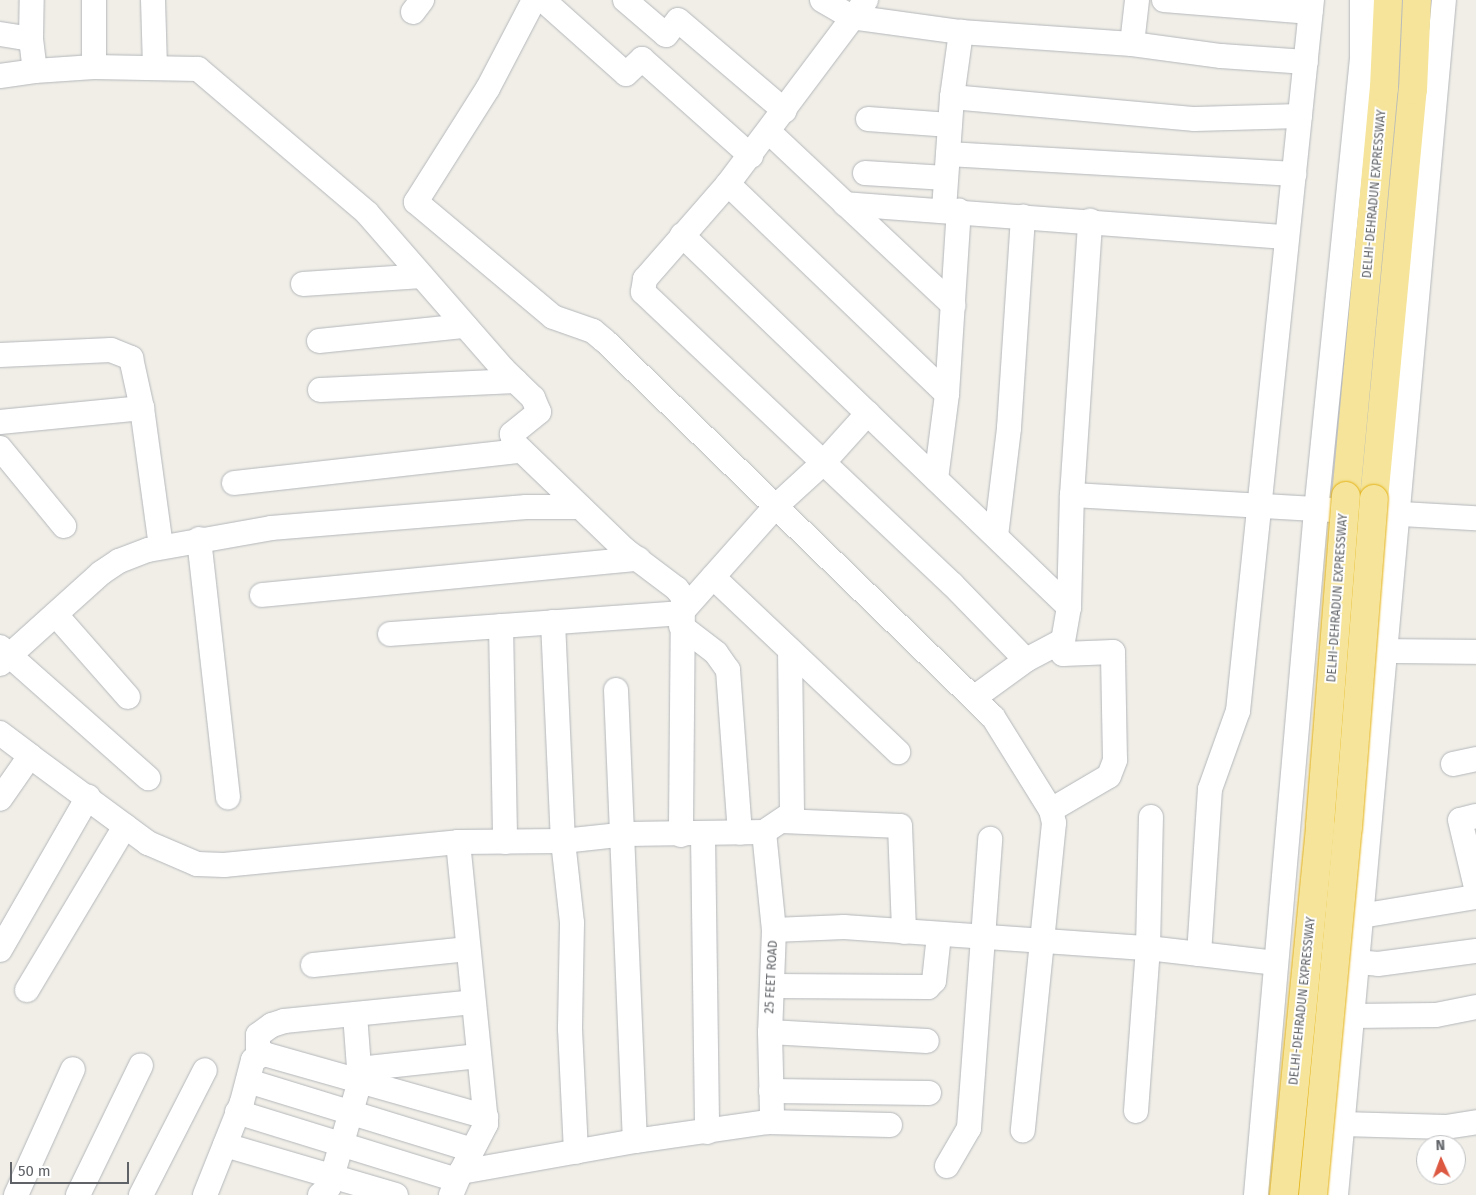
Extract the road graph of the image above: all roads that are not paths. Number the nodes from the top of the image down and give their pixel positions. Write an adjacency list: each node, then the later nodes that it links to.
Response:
1 (32, 0): 18 (street)
2 (94, 0): 21 (street)
3 (153, 0): 22 (street)
4 (534, 0): 61 (street)
5 (543, 0): 31 (street)
6 (625, 0): 26 (street)
7 (822, 0): 15 (street)
8 (1137, 0): 19 (street)
9 (1164, 0): 14 (street)
10 (1362, 0): 63 (street)
11 (1388, 0): 165 (highway, DELHI-DEHRADUN EXPRESSWAY, bridge)
12 (1417, 0): 166 (highway, bridge)
13 (1444, 0): 64 (street)
14 (1311, 6): 20 (street)
15 (858, 9): 16 (street); 26 (street)
16 (961, 32): 19 (street); 25 (street)
17 (0, 34): 18 (street)
18 (32, 39): 23 (street)
19 (1132, 44): 20 (street)
20 (1306, 62): 27 (street)
21 (94, 66): 22 (street); 23 (street)
22 (155, 68): 42 (street)
23 (35, 71): 24 (street)
24 (0, 76)
25 (952, 97): 27 (street); 29 (street)
26 (785, 111): 30 (street)
27 (1300, 116): 34 (street)
28 (868, 119): 29 (street)
29 (950, 125): 32 (street)
30 (769, 132): 31 (street); 36 (street)
31 (750, 156): 35 (street)
32 (947, 166): 33 (street); 34 (street); 37 (street)
33 (865, 173)
34 (1294, 174): 41 (street)
35 (728, 184): 40 (street); 50 (street)
36 (845, 204): 37 (street); 44 (street)
37 (952, 210): 38 (street); 44 (street)
38 (1023, 216): 39 (street); 67 (street)
39 (1090, 221): 41 (street); 59 (street)
40 (682, 235): 52 (street); 56 (street)
41 (1287, 237): 62 (street)
42 (422, 276): 43 (street); 45 (street)
43 (303, 284)
44 (953, 305): 50 (street)
45 (465, 326): 46 (street); 48 (street)
46 (319, 341)
47 (0, 356): 51 (street)
48 (516, 381): 49 (street); 55 (street)
49 (320, 390)
50 (947, 394): 57 (street)
51 (142, 408): 53 (street); 69 (street)
52 (868, 413): 56 (street); 57 (street)
53 (0, 422)
54 (0, 448): 66 (street)
55 (521, 450): 58 (street); 60 (street)
56 (823, 463): 61 (street); 84 (street)
57 (936, 479): 67 (street)
58 (234, 483)
59 (1072, 495): 62 (street); 73 (street)
60 (580, 506): 68 (street); 70 (street)
61 (775, 507): 71 (street); 87 (street)
62 (1261, 507): 63 (street); 119 (street)
63 (1316, 511): 64 (street); 121 (street)
64 (1398, 516): 65 (street); 81 (street)
65 (1476, 518)
66 (64, 526)
67 (996, 536): 73 (street)
68 (199, 539): 69 (street); 93 (street)
69 (161, 547): 74 (street)
70 (638, 559): 72 (street); 75 (street)
71 (713, 577): 75 (street); 80 (street)
72 (262, 595)
73 (1069, 607): 79 (street)
74 (56, 615): 83 (street); 86 (street)
75 (681, 619): 76 (street); 100 (street); 102 (street)
76 (553, 622): 77 (street); 104 (street)
77 (502, 626): 78 (street); 106 (street)
78 (390, 634)
79 (1062, 641): 84 (street); 95 (street)
80 (790, 650): 89 (street); 99 (street)
81 (1385, 651): 82 (street); 109 (street)
82 (1476, 652)
83 (3, 655): 91 (street)
84 (1026, 660): 87 (street)
85 (616, 690): 101 (street)
86 (128, 697)
87 (975, 697): 95 (street)
88 (0, 733): 90 (street)
89 (898, 752)
90 (30, 756): 92 (street); 94 (street)
91 (148, 778)
92 (88, 797): 98 (street); 117 (street)
93 (228, 797)
94 (0, 799)
95 (1051, 810): 114 (street)
96 (1476, 816): 107 (street)
97 (1151, 817): 115 (street)
98 (125, 826): 105 (street); 124 (street)
99 (773, 826): 100 (street); 110 (street, 25 FEET ROAD); 111 (street)
100 (740, 833): 102 (street)
101 (621, 835): 102 (street); 104 (street); 150 (street)
102 (692, 835): 149 (street)
103 (990, 839): 113 (street)
104 (563, 841): 106 (street); 154 (street)
105 (458, 842): 106 (street); 116 (street)
106 (505, 842)
107 (1476, 887)
108 (1476, 897): 109 (street)
109 (1361, 916): 120 (street)
110 (774, 930): 111 (street); 123 (street, 25 FEET ROAD)
111 (904, 932): 112 (street)
112 (939, 935): 113 (street); 123 (street)
113 (982, 937): 114 (street); 155 (street)
114 (1040, 942): 115 (street); 148 (street)
115 (1148, 948): 119 (street); 140 (street)
116 (468, 949): 122 (street); 125 (street)
117 (0, 950)
118 (1476, 951): 120 (street)
119 (1198, 954): 121 (street)
120 (1357, 962): 128 (street)
121 (1276, 963): 164 (street)
122 (313, 965)
123 (772, 986): 129 (street, 25 FEET ROAD)
124 (28, 990)
125 (472, 1002): 127 (street); 132 (street)
126 (1476, 1007): 128 (street)
127 (355, 1014): 131 (street); 136 (street)
128 (1352, 1016): 146 (street)
129 (770, 1032): 130 (street); 138 (street, 25 FEET ROAD)
130 (927, 1041)
131 (258, 1056): 136 (street); 137 (street)
132 (478, 1056): 136 (street); 143 (street)
133 (141, 1065): 159 (street)
134 (73, 1069): 158 (street)
135 (206, 1070): 160 (street)
136 (360, 1075): 142 (street); 143 (street)
137 (248, 1081): 141 (street); 142 (street)
138 (771, 1092): 139 (street); 144 (street, 25 FEET ROAD)
139 (929, 1093)
140 (1136, 1110)
141 (238, 1112): 151 (street); 152 (street)
142 (350, 1113): 152 (street); 153 (street)
143 (486, 1117): 153 (street)
144 (767, 1122): 147 (street); 149 (street)
145 (1476, 1122): 146 (street)
146 (1342, 1124): 167 (street)
147 (890, 1125)
148 (1023, 1130)
149 (707, 1132): 150 (street)
150 (635, 1141): 154 (street)
151 (225, 1145): 156 (street); 161 (street)
152 (340, 1145): 156 (street); 157 (street)
153 (472, 1150): 157 (street)
154 (576, 1152): 157 (street)
155 (947, 1166)
156 (332, 1175): 162 (street); 163 (street)
157 (456, 1182)
158 (16, 1195)
159 (78, 1195)
160 (141, 1195)
161 (206, 1195)
162 (320, 1195)
163 (396, 1195)
164 (1256, 1195)
165 (1284, 1195)
166 (1313, 1195)
167 (1336, 1195)

